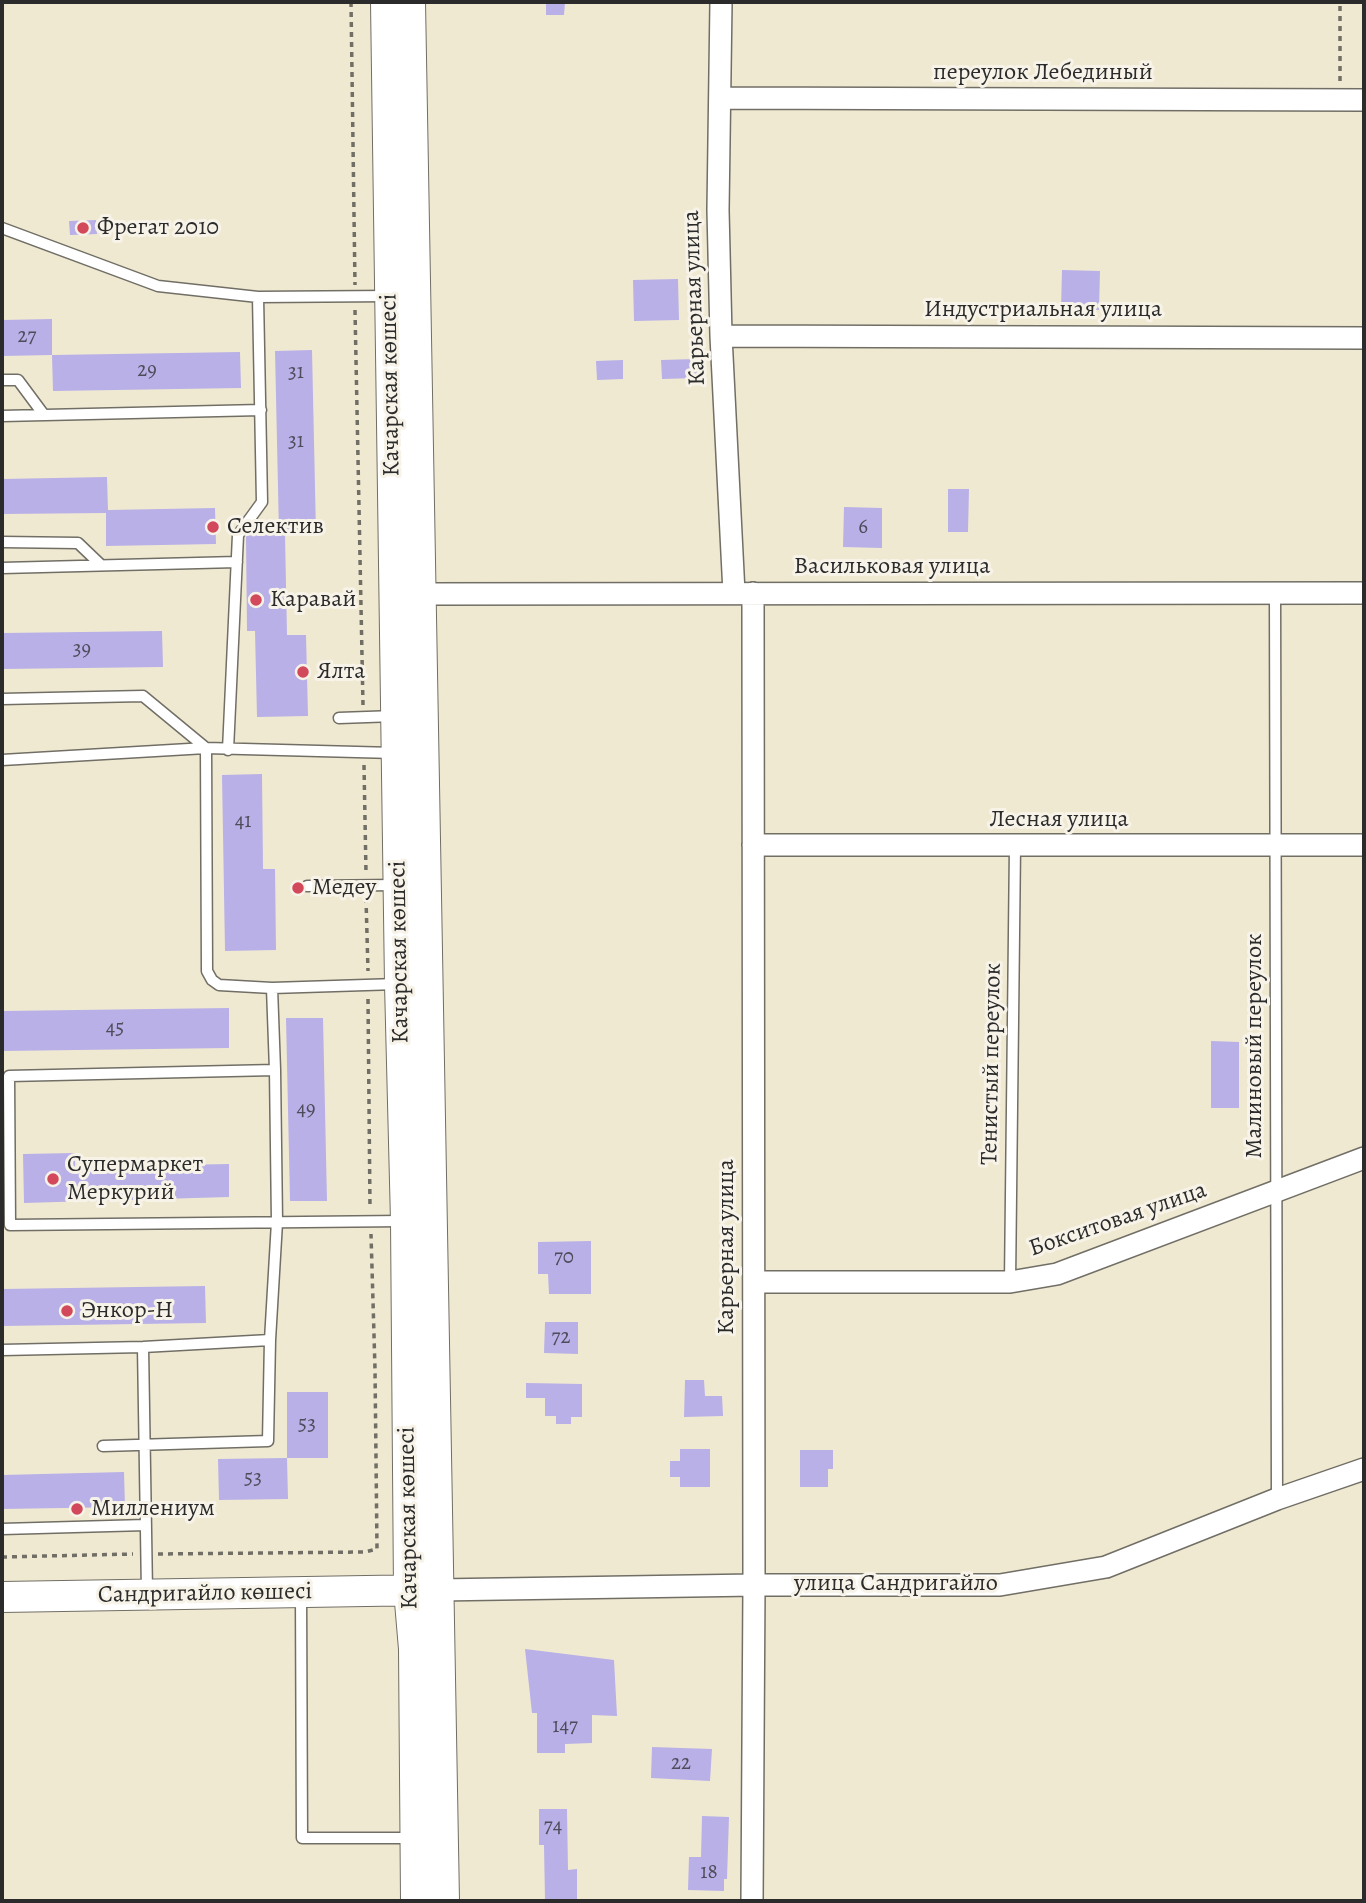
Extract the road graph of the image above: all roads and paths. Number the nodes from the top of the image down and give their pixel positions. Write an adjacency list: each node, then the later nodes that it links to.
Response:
1 (351, 2): 13 (path)
2 (386, 2): 6 (main road, Качарская көшесі)
3 (410, 2): 6 (main road, Качарская көшесі)
4 (721, 2): 7 (street, Карьерная улица)
5 (1339, 2): 8 (path)
6 (399, 69): 11 (main road, Качарская көшесі); 27 (main road, Качарская көшесі)
7 (721, 98): 8 (street, переулок Лебединый); 14 (street, Карьерная улица)
8 (1339, 100): 9 (street, переулок Лебединый)
9 (1364, 100)
10 (2, 228): 12 (lane)
11 (390, 296): 13 (lane); 29 (main road, Качарская көшесі)
12 (258, 297): 13 (lane); 17 (lane)
13 (355, 298): 30 (path)
14 (721, 336): 15 (street, Индустриальная улица); 24 (street, Карьерная улица)
15 (1364, 338)
16 (2, 380): 18 (lane)
17 (261, 410): 18 (lane); 21 (lane)
18 (44, 415): 19 (lane)
19 (2, 416)
20 (2, 542): 22 (lane)
21 (237, 562): 22 (lane); 33 (lane)
22 (101, 565): 23 (lane)
23 (2, 568)
24 (743, 593): 25 (street, Васильковая улица); 27 (street, Васильковая улица); 37 (street, Карьерная улица)
25 (1275, 593): 26 (street, Васильковая улица); 38 (lane, Малиновый переулок)
26 (1364, 593)
27 (421, 594): 41 (main road, Качарская көшесі)
28 (2, 699): 32 (lane)
29 (396, 716): 30 (lane); 35 (main road, Качарская көшесі)
30 (363, 717): 31 (lane)
31 (339, 718)
32 (206, 748): 33 (lane); 36 (lane); 46 (lane)
33 (228, 750): 34 (lane)
34 (364, 753): 35 (lane); 42 (path)
35 (397, 753): 41 (main road, Качарская көшесі)
36 (2, 760)
37 (753, 845): 40 (street, Лесная улица); 53 (street, Карьерная улица)
38 (1277, 845): 39 (street, Лесная улица); 40 (street, Лесная улица); 49 (lane, Малиновый переулок)
39 (1364, 845)
40 (1015, 846): 54 (lane, Тенистый переулок)
41 (408, 877): 42 (lane); 44 (main road, Качарская көшесі); 58 (main road, Качарская көшесі)
42 (366, 885): 43 (lane); 45 (path)
43 (307, 886)
44 (400, 984): 45 (lane); 51 (main road, Качарская көшесі)
45 (368, 985): 46 (lane); 50 (path)
46 (272, 988): 47 (lane)
47 (275, 1070): 52 (lane); 52 (lane)
48 (1364, 1158): 49 (street, Бокситовая улица)
49 (1276, 1191): 54 (street, Бокситовая улица); 62 (lane, Малиновый переулок)
50 (370, 1221): 51 (lane); 52 (lane); 65 (path)
51 (406, 1221): 58 (main road, Качарская көшесі)
52 (277, 1222): 55 (lane)
53 (754, 1282): 54 (street, Бокситовая улица); 67 (street, Карьерная улица)
54 (1010, 1282)
55 (270, 1340): 56 (lane); 60 (lane)
56 (143, 1347): 57 (lane); 60 (lane)
57 (2, 1350)
58 (420, 1387): 68 (main road, Качарская көшесі)
59 (103, 1446): 60 (lane)
60 (146, 1446): 63 (lane)
61 (1364, 1469): 62 (street, улица Сандригайло)
62 (1277, 1499): 67 (street, улица Сандригайло)
63 (146, 1525): 64 (lane); 65 (lane)
64 (2, 1529)
65 (146, 1554): 66 (path); 70 (lane)
66 (2, 1557)
67 (754, 1585): 68 (street, улица Сандригайло); 75 (street, Карьерная улица)
68 (423, 1590): 69 (main road, Сандригайло көшесі); 72 (main road, Качарская көшесі); 74 (main road, Качарская көшесі)
69 (301, 1592): 70 (main road, Сандригайло көшесі); 72 (lane)
70 (147, 1595): 71 (main road, Сандригайло көшесі)
71 (2, 1597)
72 (415, 1839): 73 (main road, Качарская көшесі)
73 (416, 1901)
74 (444, 1901)
75 (752, 1901)

